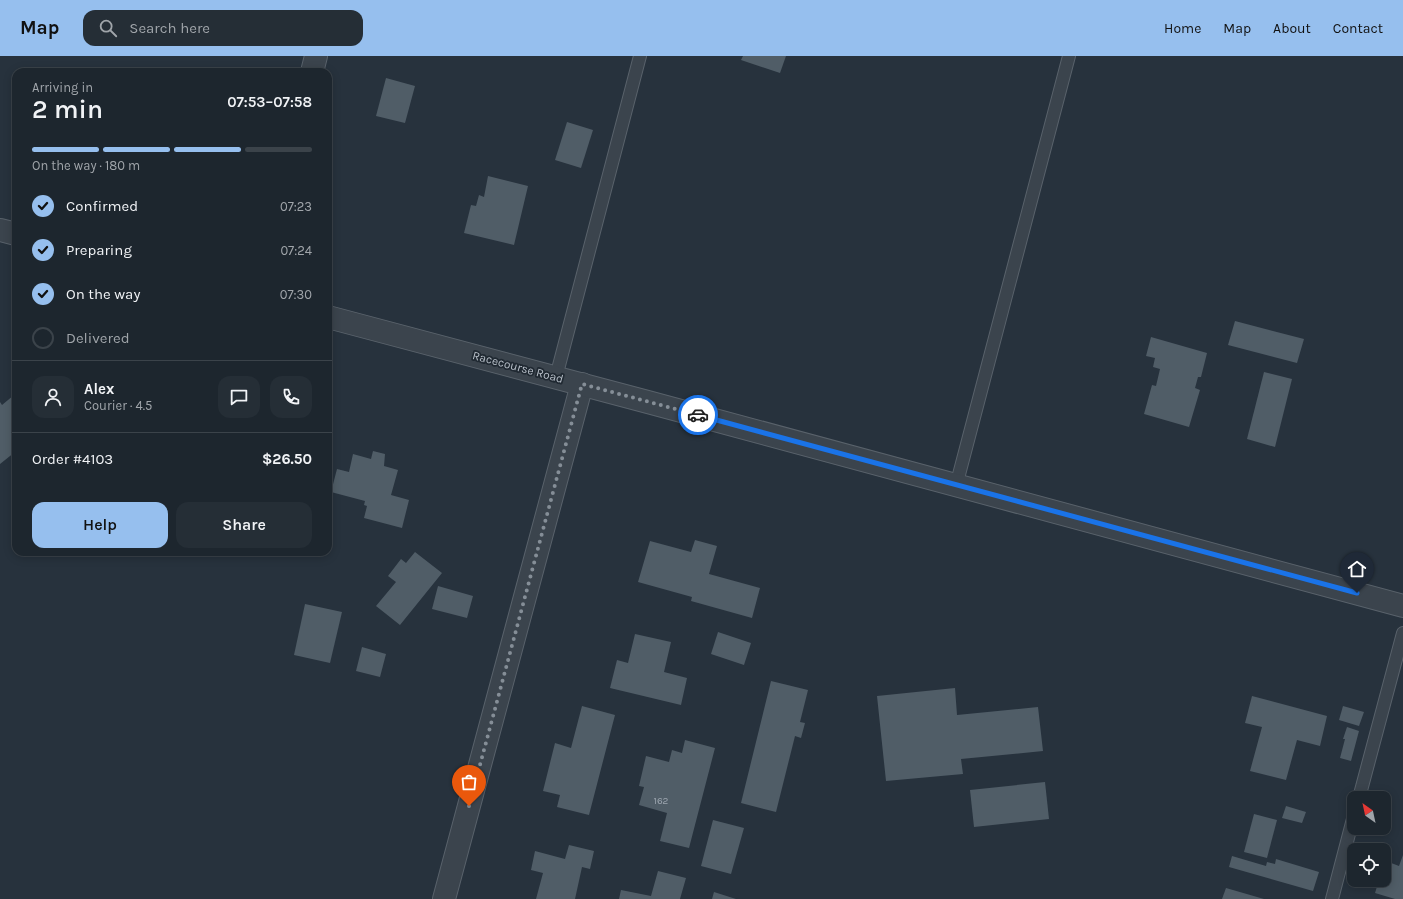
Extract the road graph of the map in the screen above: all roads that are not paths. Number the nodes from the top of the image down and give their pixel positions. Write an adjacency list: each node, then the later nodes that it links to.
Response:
1 (316, 56): 4 (street)
2 (640, 56): 8 (lane)
3 (1069, 56): 10 (lane)
4 (313, 68)
5 (0, 230): 6 (street)
6 (12, 233)
7 (332, 318): 8 (street, Racecourse Road)
8 (556, 377): 9 (street, Racecourse Road)
9 (582, 384): 10 (street, Racecourse Road); 15 (street)
10 (956, 486): 11 (street, Racecourse Road)
11 (1403, 606)
12 (1403, 633): 13 (lane)
13 (1361, 791)
14 (1349, 835): 16 (lane)
15 (444, 899)
16 (1332, 899)

